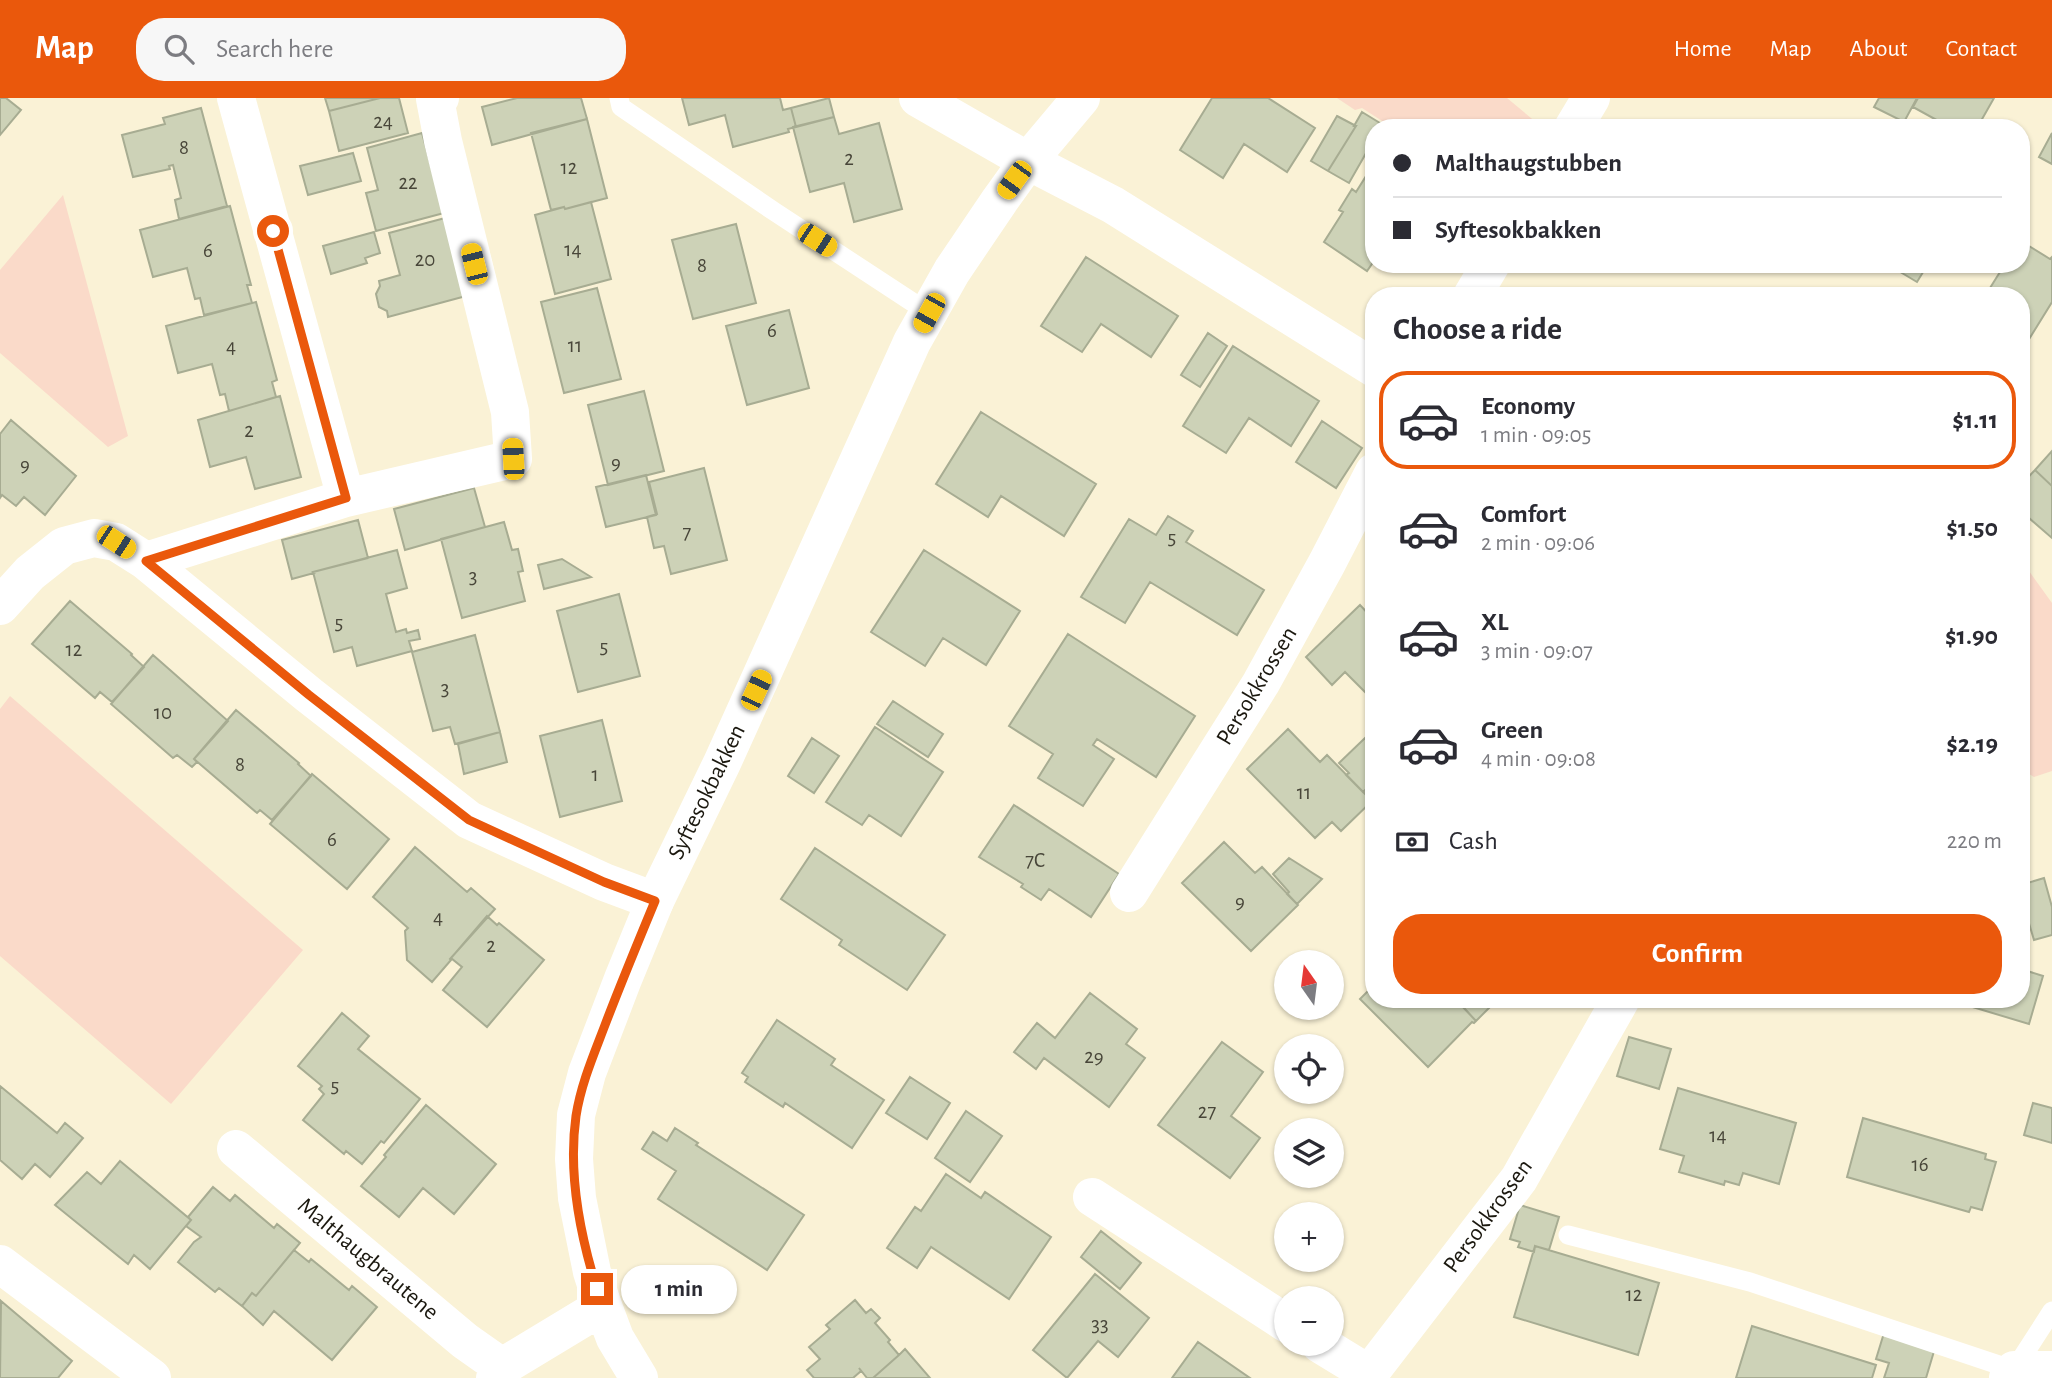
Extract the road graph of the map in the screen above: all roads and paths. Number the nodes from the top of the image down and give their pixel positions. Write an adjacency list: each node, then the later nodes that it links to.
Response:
1 (236, 98): 12 (street)
2 (440, 98): 12 (street)
3 (619, 98): 9 (lane)
4 (918, 98): 8 (street)
5 (1081, 98): 8 (street, Syftesokbakken)
6 (1591, 98): 7 (street)
7 (1578, 119)
8 (1028, 160): 9 (street, Syftesokbakken); 10 (street)
9 (929, 313): 16 (street, Syftesokbakken)
10 (1365, 362)
11 (1365, 489): 15 (street, Persokkrossen)
12 (346, 498): 13 (street)
13 (146, 561): 14 (street); 16 (street)
14 (0, 606)
15 (1129, 893)
16 (655, 901): 22 (street, Syftesokbakken)
17 (1616, 1008): 25 (street, Persokkrossen)
18 (236, 1149): 27 (street, Malthaugbrautene)
19 (1092, 1197): 24 (street)
20 (1568, 1235): 28 (lane)
21 (0, 1264): 29 (street)
22 (603, 1306): 27 (street, Malthaugbrautene); 30 (street, Syftesokbakken)
23 (2052, 1311): 28 (lane)
24 (1274, 1315)
25 (1340, 1356)
26 (2052, 1370): 28 (street)
27 (498, 1373)
28 (2011, 1374)
29 (152, 1378)
30 (639, 1378)

